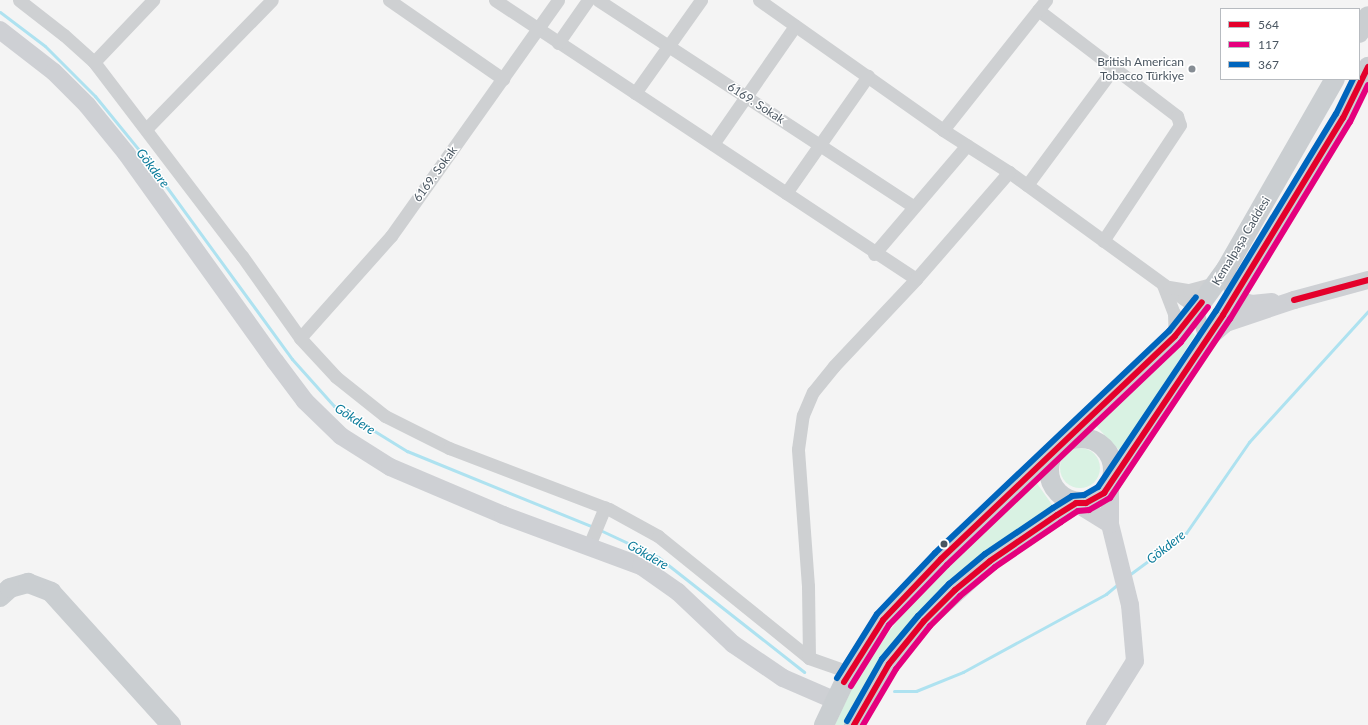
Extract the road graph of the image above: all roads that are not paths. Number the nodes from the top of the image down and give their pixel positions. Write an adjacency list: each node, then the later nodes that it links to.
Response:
1 (19, 0): 19 (street)
2 (153, 0): 19 (street)
3 (272, 0): 27 (street)
4 (388, 0): 23 (street)
5 (495, 0): 15 (street)
6 (558, 0): 15 (street, 6169. Sokak)
7 (588, 0): 17 (street)
8 (598, 0): 18 (street, 6169. Sokak)
9 (701, 0): 18 (street)
10 (759, 0): 13 (street)
11 (1042, 5): 20 (street); 28 (street)
12 (1368, 16): 16 (main road)
13 (794, 26): 22 (street); 26 (street)
14 (0, 30): 53 (main road)
15 (538, 30): 17 (street); 23 (street, 6169. Sokak)
16 (1360, 31)
17 (558, 43): 25 (street)
18 (669, 46): 25 (street); 26 (street, 6169. Sokak)
19 (94, 62): 27 (street)
20 (1115, 66): 33 (street); 36 (street)
21 (1368, 67): 42 (main road, Kemalpaşa Caddesi)
22 (868, 76): 28 (street); 30 (street)
23 (503, 79): 46 (street, 6169. Sokak)
24 (1334, 80): 38 (main road, Kemalpaşa Caddesi)
25 (635, 93): 29 (street)
26 (745, 96): 29 (street); 30 (street, 6169. Sokak)
27 (146, 129): 46 (street)
28 (943, 130): 31 (street)
29 (712, 144): 34 (street)
30 (819, 144): 34 (street); 35 (street, 6169. Sokak)
31 (967, 144): 32 (street); 35 (street)
32 (1009, 172): 33 (street); 39 (street)
33 (1026, 185): 36 (street)
34 (786, 193): 37 (street)
35 (913, 206): 37 (street)
36 (1103, 242): 41 (street)
37 (874, 254): 39 (street)
38 (1221, 276): 41 (street); 42 (main road); 44 (main road, Kemalpaşa Caddesi)
39 (916, 279): 56 (street)
40 (1368, 280): 43 (main road)
41 (1163, 285): 44 (street); 45 (street)
42 (1235, 295): 43 (main road); 47 (main road, Kemalpaşa Caddesi)
43 (1294, 300): 47 (main road)
44 (1197, 309): 45 (main road, Kemalpaşa Caddesi); 47 (street)
45 (1175, 336): 48 (main road, Kemalpaşa Caddesi)
46 (300, 338): 51 (street)
47 (1205, 340): 49 (main road, Kemalpaşa Caddesi)
48 (1058, 448): 49 (main road); 50 (main road); 57 (main road, Kemalpaşa Caddesi)
49 (1110, 485): 50 (main road); 52 (main road)
50 (1076, 503): 52 (main road); 62 (main road)
51 (605, 507): 53 (street); 56 (street)
52 (1110, 524): 63 (main road)
53 (588, 548): 58 (main road)
54 (28, 583): 55 (main road); 59 (main road); 60 (main road)
55 (0, 597)
56 (809, 658): 57 (street)
57 (849, 672): 58 (main road, Kemalpaşa Caddesi)
58 (834, 700): 61 (main road, Kemalpaşa Caddesi)
59 (152, 725)
60 (171, 725)
61 (824, 725)
62 (854, 725)
63 (1095, 725)

